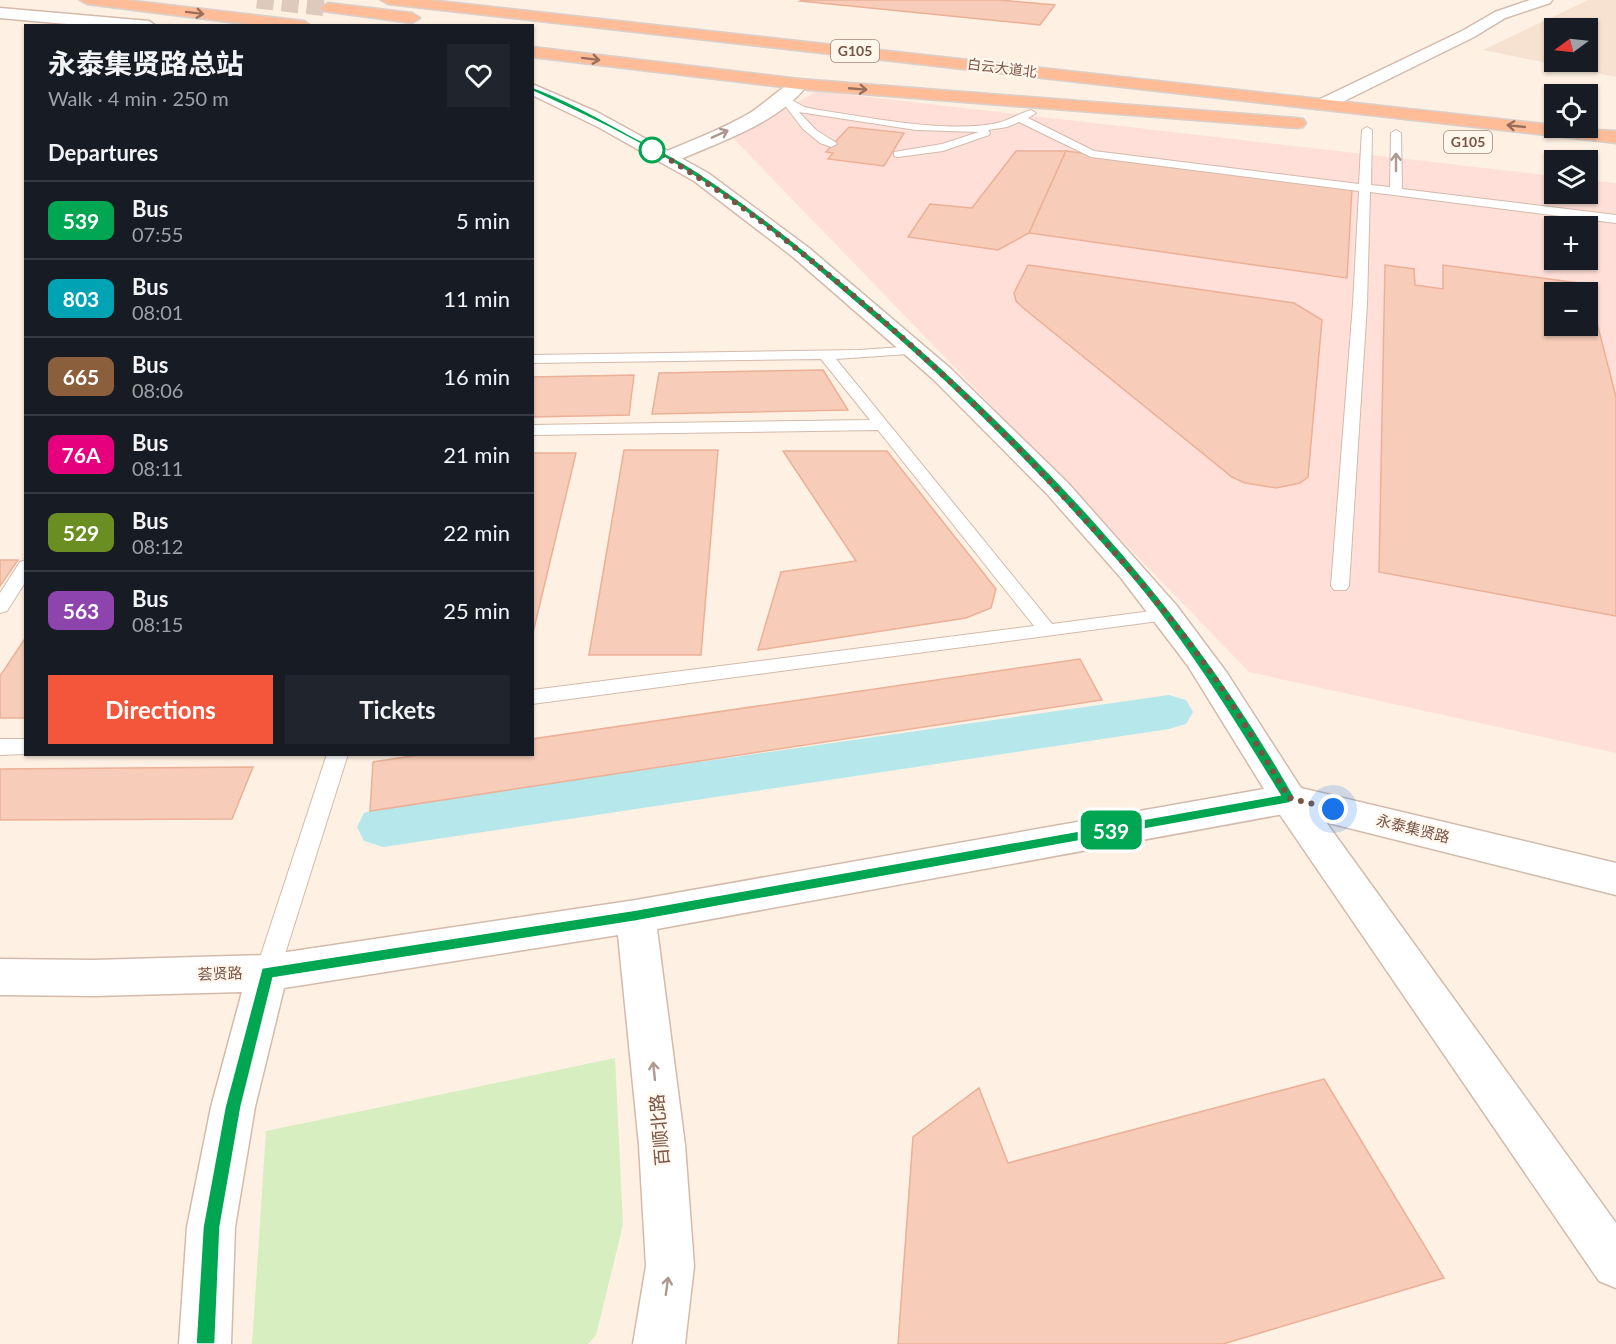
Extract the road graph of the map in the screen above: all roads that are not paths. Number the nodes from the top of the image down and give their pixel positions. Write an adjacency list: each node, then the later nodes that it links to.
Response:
1 (89, 0): 8 (highway, one-way to 8)
2 (388, 0): 17 (highway, 白云大道北 / G105)
3 (470, 0): 17 (highway, G105)
4 (1545, 0): 17 (street)
5 (328, 8): 9 (highway)
6 (0, 13): 7 (street)
7 (125, 24)
8 (287, 24)
9 (463, 24)
10 (534, 31): 12 (highway, G105)
11 (534, 52): 14 (highway, one-way to 14)
12 (892, 73)
13 (915, 76): 14 (highway, 白云大道北, one-way to 13)
14 (800, 84): 16 (street)
15 (534, 90): 30 (street)
16 (784, 99): 18 (lane); 28 (lane); 30 (street, one-way to 16)
17 (1322, 105): 26 (highway, 白云大道北 / G105, one-way to 17)
18 (801, 109): 20 (lane); 21 (lane)
19 (1003, 125): 21 (lane); 29 (lane); 31 (lane)
20 (824, 126)
21 (990, 127): 27 (lane)
22 (1348, 128): 23 (highway)
23 (1367, 130): 24 (highway); 31 (lane)
24 (1396, 134): 25 (highway); 32 (lane, one-way to 24)
25 (1419, 136)
26 (1616, 137)
27 (916, 140)
28 (831, 144)
29 (898, 154)
30 (667, 158): 34 (street)
31 (1364, 187): 32 (lane); 40 (lane)
32 (1396, 191): 33 (lane)
33 (1616, 219)
34 (918, 350): 35 (lane); 42 (street)
35 (825, 354): 36 (lane); 37 (lane)
36 (534, 359)
37 (882, 425): 38 (lane); 43 (lane)
38 (534, 430)
39 (24, 569): 41 (lane)
40 (1340, 586)
41 (0, 607)
42 (1167, 615): 43 (lane); 48 (street)
43 (1048, 631): 44 (lane)
44 (534, 697)
45 (0, 747): 46 (lane)
46 (24, 747)
47 (337, 756): 51 (lane)
48 (1289, 798): 49 (street, 永泰集贤路); 50 (street, 荟贤路); 53 (street)
49 (1616, 879)
50 (636, 916): 51 (street, 荟贤路); 55 (street, 百顺北路, one-way to 50)
51 (267, 973): 52 (street, 荟贤路); 54 (street)
52 (0, 977)
53 (1616, 1264)
54 (206, 1344)
55 (659, 1344)

